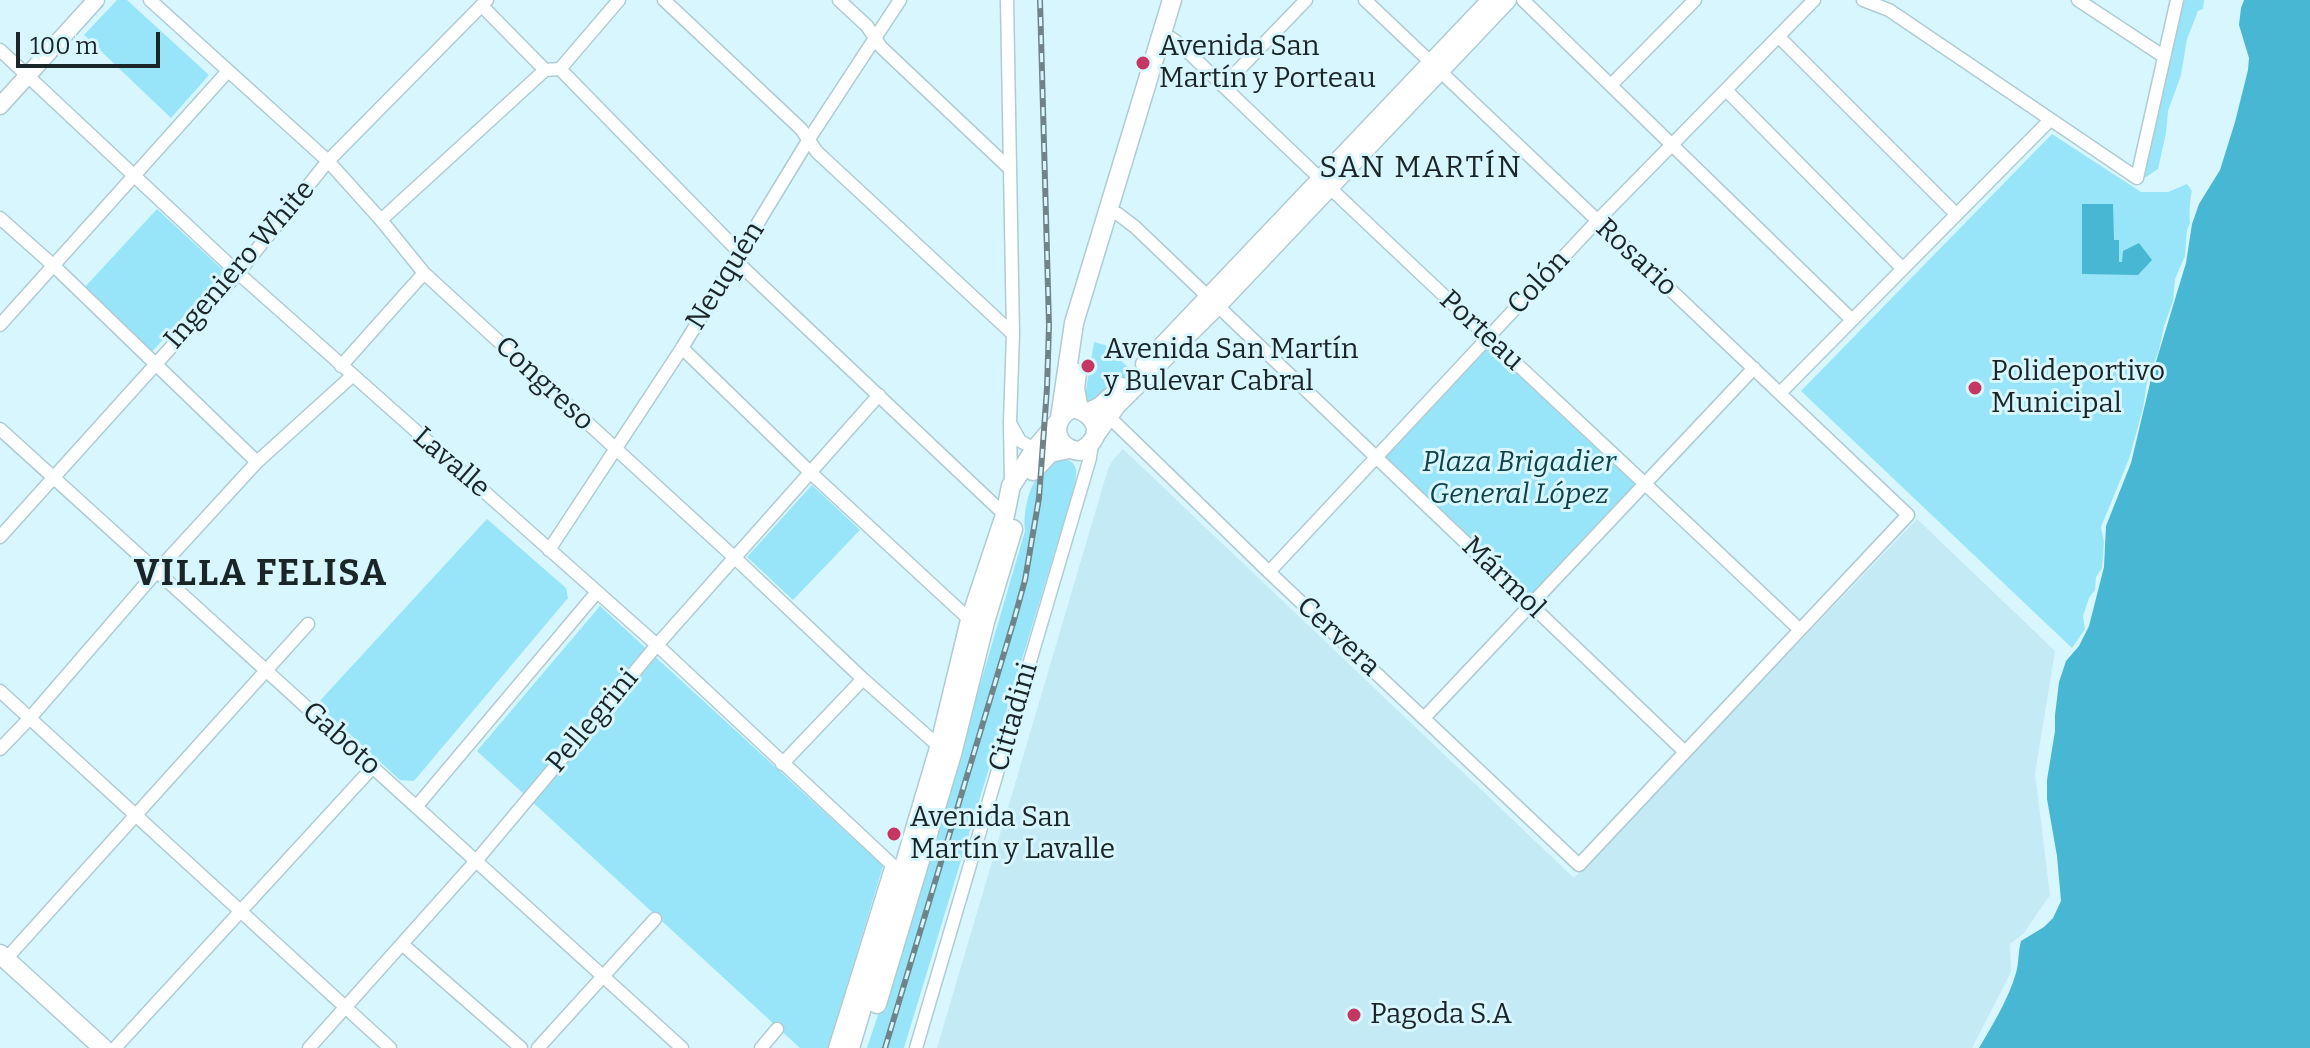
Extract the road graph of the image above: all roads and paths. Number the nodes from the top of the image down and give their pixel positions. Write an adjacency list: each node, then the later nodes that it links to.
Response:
1 (96, 0): 30 (main road)
2 (150, 0): 29 (street, Congreso)
3 (619, 0): 27 (street)
4 (664, 0): 36 (street)
5 (839, 0): 21 (street)
6 (900, 0): 21 (street, Neuquén)
7 (1007, 0): 39 (street)
8 (1172, 0): 22 (main road)
9 (1182, 0): 22 (main road)
10 (1306, 0): 32 (street)
11 (1365, 0): 26 (street, Rosario)
12 (1490, 0): 26 (main road)
13 (1508, 0): 26 (main road)
14 (1523, 0): 31 (street)
15 (1695, 0): 31 (street)
16 (1814, 0): 23 (street, Colón)
17 (1863, 0): 35 (street)
18 (2078, 0): 25 (street)
19 (2177, 0): 25 (street)
20 (484, 2): 28 (street); 38 (street, Ingeniero White)
21 (874, 36): 36 (street, Neuquén); 39 (street)
22 (1166, 36): 32 (street, Porteau); 42 (main road)
23 (1779, 37): 33 (street, Colón); 43 (street)
24 (0, 50): 30 (street, Lavalle)
25 (2163, 56): 35 (street)
26 (1436, 67): 41 (main road); 46 (street, Rosario)
27 (560, 69): 28 (street); 47 (street)
28 (545, 70): 45 (street)
29 (228, 71): 38 (street, Congreso); 40 (street)
30 (28, 75): 34 (main road); 40 (street, Lavalle)
31 (1611, 85): 37 (street)
32 (1223, 86): 41 (street, Porteau)
33 (1726, 90): 37 (street, Colón); 49 (street)
34 (0, 106)
35 (2050, 120): 43 (street)
36 (809, 139): 47 (street, Neuquén); 55 (street)
37 (1672, 144): 46 (street, Colón); 53 (street)
38 (328, 161): 45 (street, Congreso); 50 (street, Ingeniero White)
39 (1010, 169): 55 (street)
40 (135, 176): 48 (street); 50 (street, Lavalle)
41 (1324, 184): 52 (main road); 56 (street, Porteau)
42 (1113, 213): 52 (street, Mármol); 64 (main road); 65 (main road)
43 (1956, 214): 49 (street)
44 (0, 218): 48 (street)
45 (381, 220): 51 (street, Congreso)
46 (1597, 221): 56 (street, Colón); 60 (street, Rosario)
47 (738, 257): 57 (street, Neuquén); 63 (street)
48 (54, 266): 54 (street); 58 (street)
49 (1902, 268): 53 (street)
50 (238, 273): 58 (street, Ingeniero White); 59 (street, Lavalle)
51 (424, 273): 59 (street); 70 (street, Congreso)
52 (1214, 301): 64 (main road); 72 (street, Mármol)
53 (1851, 319): 62 (street)
54 (0, 325)
55 (1013, 334): 66 (street)
56 (1488, 338): 72 (street, Colón); 77 (street, Porteau)
57 (682, 348): 70 (street, Neuquén); 74 (street)
58 (155, 364): 73 (street); 75 (street, Ingeniero White)
59 (341, 366): 61 (street, Lavalle)
60 (1754, 368): 62 (street, Rosario); 77 (street)
61 (352, 376): 73 (street); 82 (street, Lavalle)
62 (1780, 393): 90 (street, Rosario)
63 (879, 395): 74 (street, Pellegrini); 79 (street)
64 (1093, 411): 65 (main road); 68 (main road); 85 (street, Cervera)
65 (1059, 420): 69 (main road); 71 (main road)
66 (1010, 422): 69 (street); 78 (street)
67 (0, 429): 75 (street, Gaboto)
68 (1093, 440): 71 (main road); 76 (street, Cittadini)
69 (1035, 449): 78 (main road)
70 (616, 450): 82 (street, Neuquén); 83 (street, Congreso)
71 (1071, 450): 76 (street); 98 (main road)
72 (1377, 457): 85 (street, Colón); 87 (street, Mármol)
73 (257, 462): 84 (street)
74 (811, 473): 83 (street, Pellegrini); 88 (street)
75 (52, 477): 81 (street, Ingeniero White); 84 (street, Gaboto)
76 (1084, 477): 124 (street, Cittadini)
77 (1647, 484): 87 (street); 90 (street, Porteau)
78 (1011, 487): 79 (street); 80 (main road)
79 (981, 493): 80 (street)
80 (1005, 515): 88 (main road)
81 (0, 537)
82 (549, 550): 86 (street, Lavalle)
83 (735, 558): 91 (street, Pellegrini); 93 (street, Congreso)
84 (157, 571): 92 (street, Gaboto); 95 (street)
85 (1269, 572): 96 (street, Cervera)
86 (597, 592): 91 (street, Lavalle); 102 (street)
87 (1531, 605): 96 (street); 99 (street, Mármol)
88 (970, 620): 98 (main road)
89 (308, 624): 92 (street)
90 (1799, 629): 99 (street)
91 (657, 645): 100 (street, Lavalle); 104 (street, Pellegrini)
92 (266, 671): 101 (street, Gaboto); 103 (street)
93 (863, 679): 98 (street, Congreso); 100 (street)
94 (0, 691): 95 (street)
95 (30, 718): 97 (street); 103 (street)
96 (1424, 718): 99 (street, Cervera)
97 (0, 749)
98 (946, 751): 105 (main road); 123 (main road)
99 (1685, 752)
100 (782, 764): 105 (street, Lavalle)
101 (373, 767): 102 (street, Gaboto); 106 (street)
102 (416, 807): 104 (street, Gaboto)
103 (136, 815): 106 (street); 109 (street)
104 (476, 861): 108 (street, Pellegrini); 110 (street, Gaboto)
105 (897, 870): 121 (street); 122 (main road)
106 (241, 911): 111 (street); 114 (street)
107 (655, 919): 110 (street)
108 (402, 944): 111 (street, Pellegrini); 117 (street)
109 (3, 956): 113 (main road)
110 (603, 976): 118 (street); 119 (street, Gaboto)
111 (346, 1007): 115 (street, Pellegrini); 116 (street)
112 (777, 1029): 120 (street)
113 (92, 1044)
114 (115, 1048)
115 (309, 1048)
116 (390, 1048)
117 (521, 1048)
118 (538, 1048)
119 (682, 1048)
120 (761, 1048)
121 (835, 1048)
122 (850, 1048)
123 (863, 1048)
124 (916, 1048)

